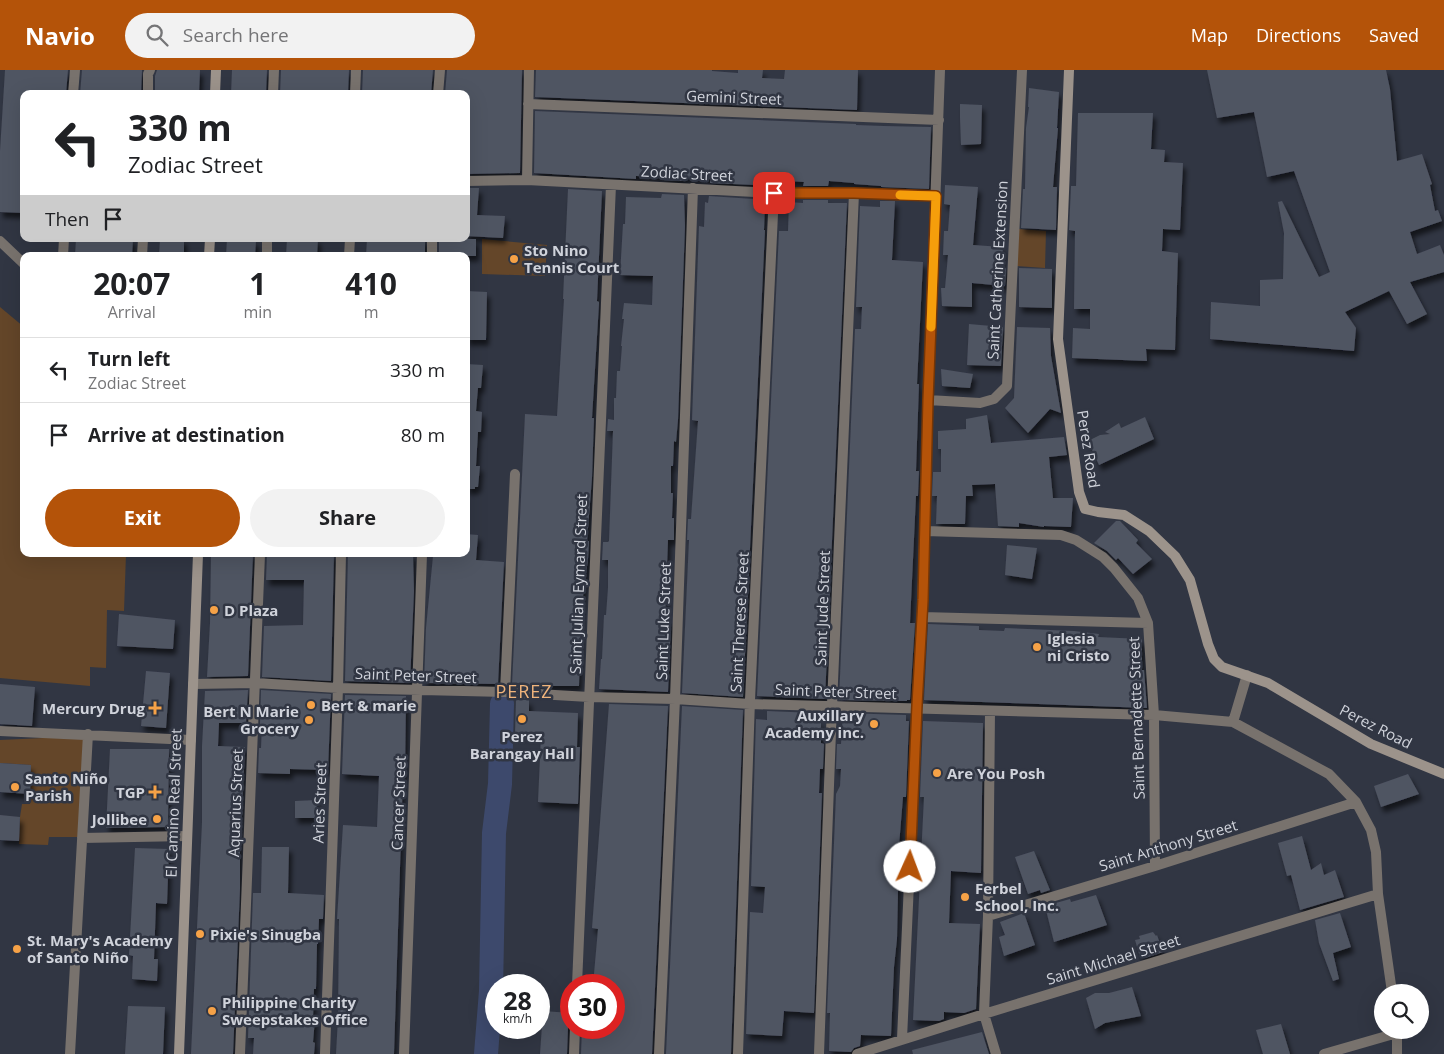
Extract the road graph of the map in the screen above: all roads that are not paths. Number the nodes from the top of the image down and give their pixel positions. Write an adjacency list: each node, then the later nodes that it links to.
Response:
1 (75, 70): 11 (street)
2 (150, 70): 12 (street)
3 (216, 70): 13 (street)
4 (274, 70): 14 (street)
5 (356, 70): 15 (street)
6 (440, 70): 16 (street)
7 (529, 70): 17 (street)
8 (940, 70): 18 (street)
9 (1022, 70): 28 (street, Saint Catherine Extension)
10 (1069, 70): 37 (street, Perez Road)
11 (74, 90)
12 (148, 90)
13 (215, 90)
14 (273, 90)
15 (355, 90)
16 (438, 90)
17 (528, 104): 18 (street, Gemini Street); 19 (street)
18 (939, 120): 25 (street)
19 (526, 180): 20 (street, Zodiac Street); 21 (street, Zodiac Street)
20 (470, 182)
21 (611, 185): 22 (street, Zodiac Street); 43 (street, Saint Julian Eymard Street)
22 (693, 188): 23 (street, Zodiac Street); 44 (street, Saint Luke Street)
23 (774, 193): 24 (street, Zodiac Street); 45 (street, Saint Therese Street)
24 (854, 193): 25 (street, Zodiac Street); 46 (street, Saint Jude Street)
25 (936, 196): 28 (street)
26 (0, 241): 27 (street)
27 (20, 260)
28 (928, 400): 30 (street)
29 (515, 474): 42 (street)
30 (925, 531): 35 (street); 36 (street, Saint Bernadette Street)
31 (198, 557): 39 (street, El Camino Real Street)
32 (260, 557): 38 (street, Aquarius Street)
33 (341, 557): 40 (street, Aries Street)
34 (422, 557): 41 (street, Cancer Street)
35 (922, 617): 36 (street); 47 (street)
36 (1148, 623): 49 (street, Saint Bernadette Street)
37 (1247, 675): 50 (street); 54 (street, Perez Road)
38 (255, 683): 39 (street, Saint Peter Street); 40 (street, Saint Peter Street); 70 (street, Aquarius Street)
39 (193, 684): 53 (street, El Camino Real Street)
40 (338, 688): 41 (street, Saint Peter Street); 71 (street, Aries Street)
41 (417, 691): 42 (street, Saint Peter Street); 72 (street, Cancer Street)
42 (505, 692): 43 (street, Saint Peter Street)
43 (589, 697): 44 (street, Saint Peter Street); 61 (street, Saint Julian Eymard Street)
44 (675, 699): 45 (street, Saint Peter Street); 74 (street, Saint Luke Street)
45 (750, 704): 46 (street, Saint Peter Street); 75 (street, Saint Therese Street)
46 (832, 705): 47 (street, Saint Peter Street); 76 (street, Saint Jude Street)
47 (916, 709): 48 (street, Saint Peter Street); 66 (street)
48 (990, 711): 49 (street, Saint Peter Street); 60 (street)
49 (1154, 715): 50 (street, Saint Peter Street); 58 (street, Saint Bernadette Street)
50 (1232, 722): 55 (street, Saint Peter Street)
51 (0, 731): 52 (street)
52 (88, 734): 53 (street); 57 (street)
53 (191, 740): 56 (street, El Camino Real Street)
54 (1444, 774)
55 (1356, 802): 58 (street, Saint Anthony Street); 59 (street, Saint Peter Street)
56 (187, 836): 57 (street); 69 (street, El Camino Real Street)
57 (82, 838): 68 (street)
58 (1155, 866): 60 (street, Saint Anthony Street)
59 (1378, 894): 62 (street, Saint Peter Street); 63 (street, Saint Michael Street)
60 (988, 916): 63 (street)
61 (577, 974)
62 (1391, 984)
63 (984, 1014): 66 (street, Saint Michael Street); 78 (street)
64 (1374, 1038): 79 (street)
65 (575, 1039): 73 (street)
66 (902, 1039): 77 (street, Saint Michael Street)
67 (1397, 1039): 80 (street)
68 (70, 1054)
69 (179, 1054)
70 (240, 1054)
71 (324, 1054)
72 (404, 1054)
73 (574, 1054)
74 (659, 1054)
75 (738, 1054)
76 (819, 1054)
77 (857, 1054)
78 (996, 1054)
79 (1324, 1054)
80 (1397, 1054)

